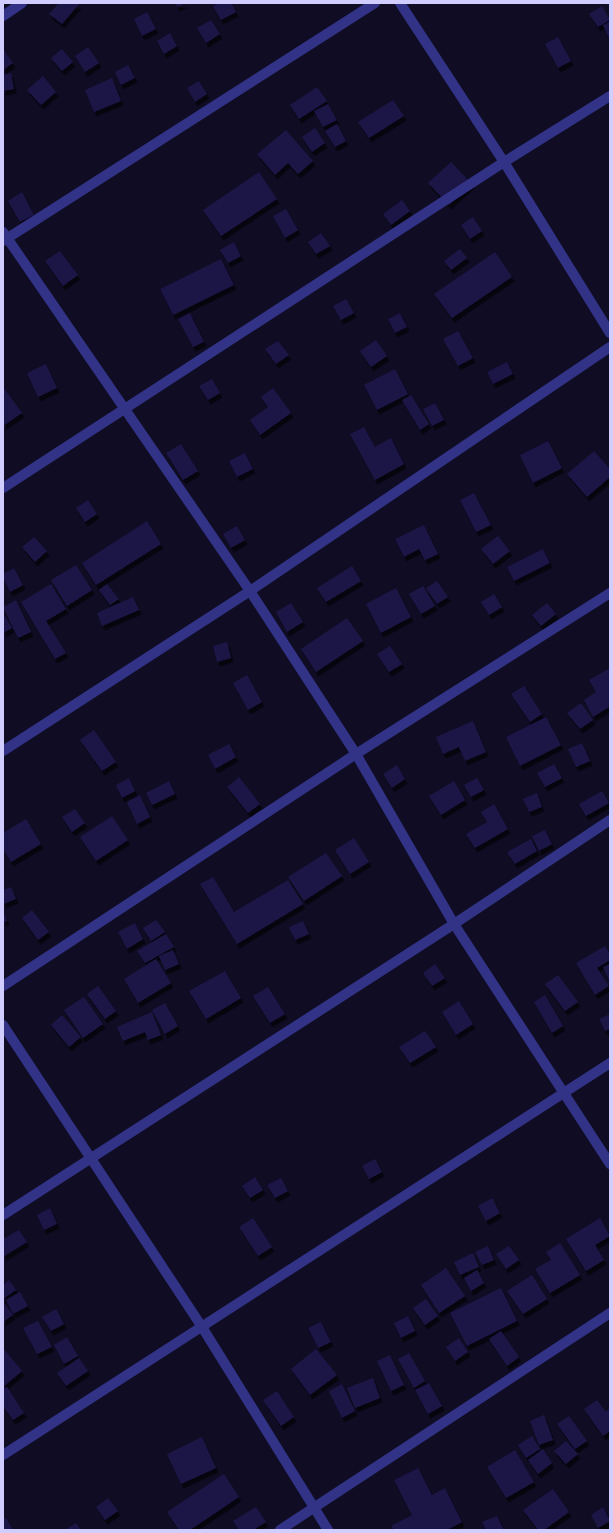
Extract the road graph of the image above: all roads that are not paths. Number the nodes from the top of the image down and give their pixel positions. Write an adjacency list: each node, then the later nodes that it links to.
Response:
1 (22, 3): 4 (street)
2 (375, 3): 7 (street)
3 (400, 3): 6 (street)
4 (3, 16)
5 (610, 96): 6 (street)
6 (504, 162): 8 (street); 10 (street)
7 (4, 237): 10 (street)
8 (610, 333)
9 (610, 347): 12 (street)
10 (125, 409): 11 (street); 12 (street)
11 (3, 488)
12 (250, 591): 14 (street); 15 (street)
13 (610, 593): 15 (street)
14 (3, 751)
15 (356, 754): 17 (street); 18 (street)
16 (610, 820): 17 (street)
17 (454, 924): 21 (street); 22 (street)
18 (3, 986)
19 (3, 1025): 22 (street)
20 (610, 1063): 21 (street)
21 (563, 1093): 23 (street); 26 (street)
22 (90, 1158): 24 (street); 26 (street)
23 (610, 1164)
24 (3, 1215)
25 (610, 1313): 28 (street)
26 (202, 1328): 27 (street); 28 (street)
27 (3, 1455)
28 (314, 1508): 29 (street); 30 (street)
29 (280, 1530)
30 (328, 1530)

